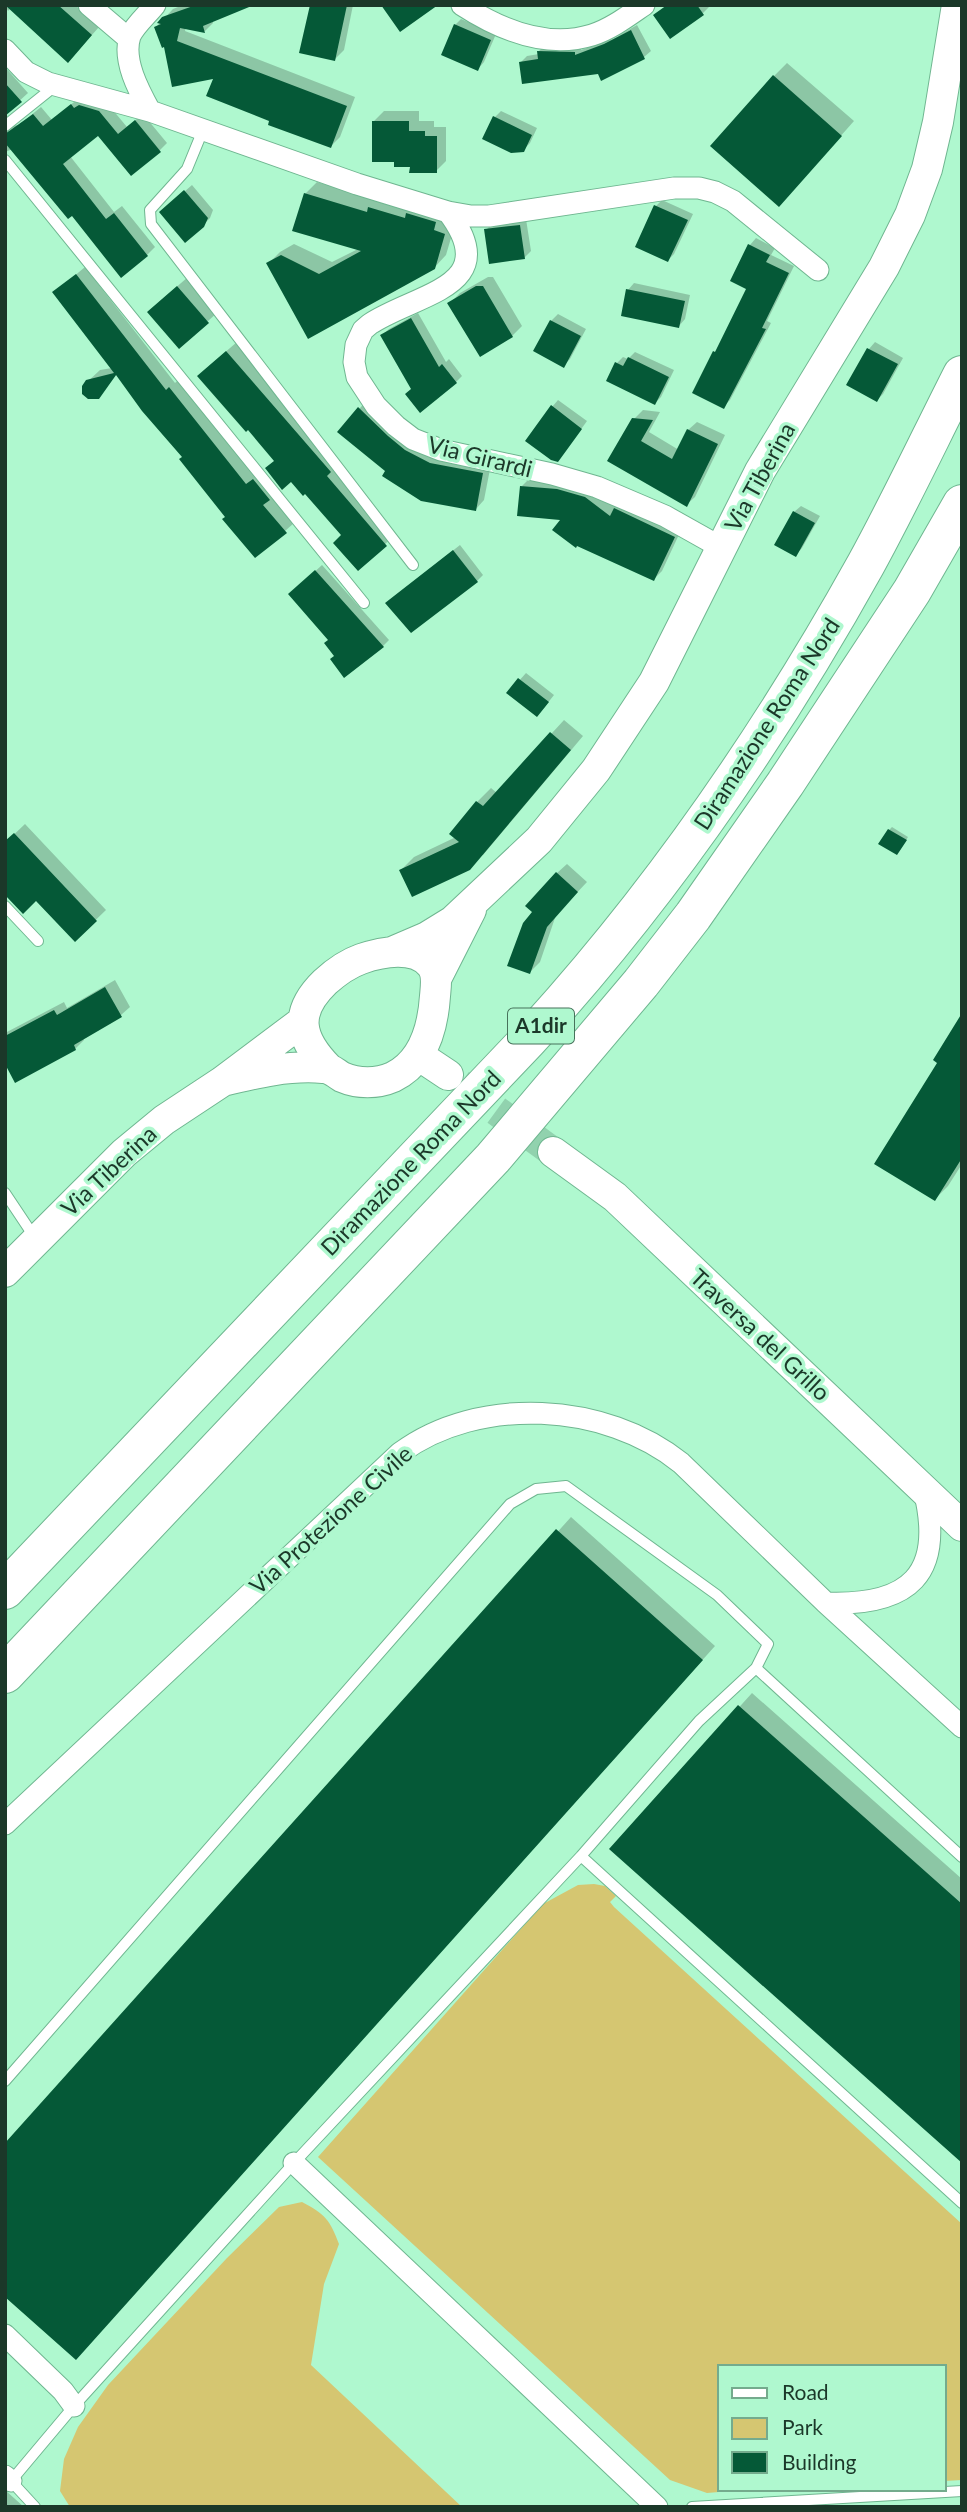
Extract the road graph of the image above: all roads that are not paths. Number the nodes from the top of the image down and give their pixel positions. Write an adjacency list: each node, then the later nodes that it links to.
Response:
1 (89, 5): 6 (street)
2 (155, 5): 6 (street)
3 (462, 5): 4 (street)
4 (644, 5)
5 (957, 5): 17 (main road, Via Tiberina)
6 (129, 39): 9 (street)
7 (5, 50): 8 (street)
8 (56, 85): 9 (street); 10 (lane)
9 (150, 111): 11 (street)
10 (5, 126)
11 (204, 130): 13 (street); 18 (lane)
12 (5, 160): 19 (lane)
13 (448, 212): 14 (street); 17 (street, Via Girardi)
14 (818, 270)
15 (962, 375): 36 (highway, Diramazione Roma Nord / A1dir)
16 (962, 504): 39 (highway, Diramazione Roma Nord / A1dir)
17 (722, 548): 20 (main road, Via Tiberina)
18 (413, 565)
19 (363, 603)
20 (474, 904): 23 (main road, Via Tiberina); 24 (main road, Via Tiberina)
21 (5, 906): 22 (lane)
22 (38, 941)
23 (392, 952): 24 (main road, Via Tiberina); 25 (main road, Via Tiberina)
24 (436, 979): 26 (main road, Via Tiberina)
25 (303, 1021): 27 (main road); 29 (main road, Via Tiberina)
26 (418, 1055): 27 (main road, Via Tiberina); 28 (main road)
27 (328, 1068): 29 (main road, Via Tiberina)
28 (449, 1075)
29 (223, 1081): 32 (main road, Via Tiberina)
30 (553, 1152): 34 (main road, Traversa del Grillo)
31 (5, 1193): 32 (lane)
32 (36, 1240): 33 (main road, Via Tiberina)
33 (5, 1272)
34 (924, 1490): 35 (main road, Traversa del Grillo); 37 (street)
35 (961, 1526)
36 (5, 1590)
37 (826, 1603): 40 (street, Via Protezione Civile); 41 (street, Via Protezione Civile)
38 (756, 1668): 42 (lane); 43 (lane); 44 (lane)
39 (5, 1674)
40 (962, 1727)
41 (5, 1824)
42 (581, 1856): 45 (lane); 46 (lane)
43 (962, 1857)
44 (5, 2081)
45 (294, 2163): 48 (lane); 52 (street)
46 (962, 2203)
47 (5, 2335): 48 (street)
48 (74, 2406): 49 (lane)
49 (8, 2478): 51 (lane)
50 (962, 2491): 53 (lane)
51 (35, 2507)
52 (657, 2507)
53 (692, 2507)

